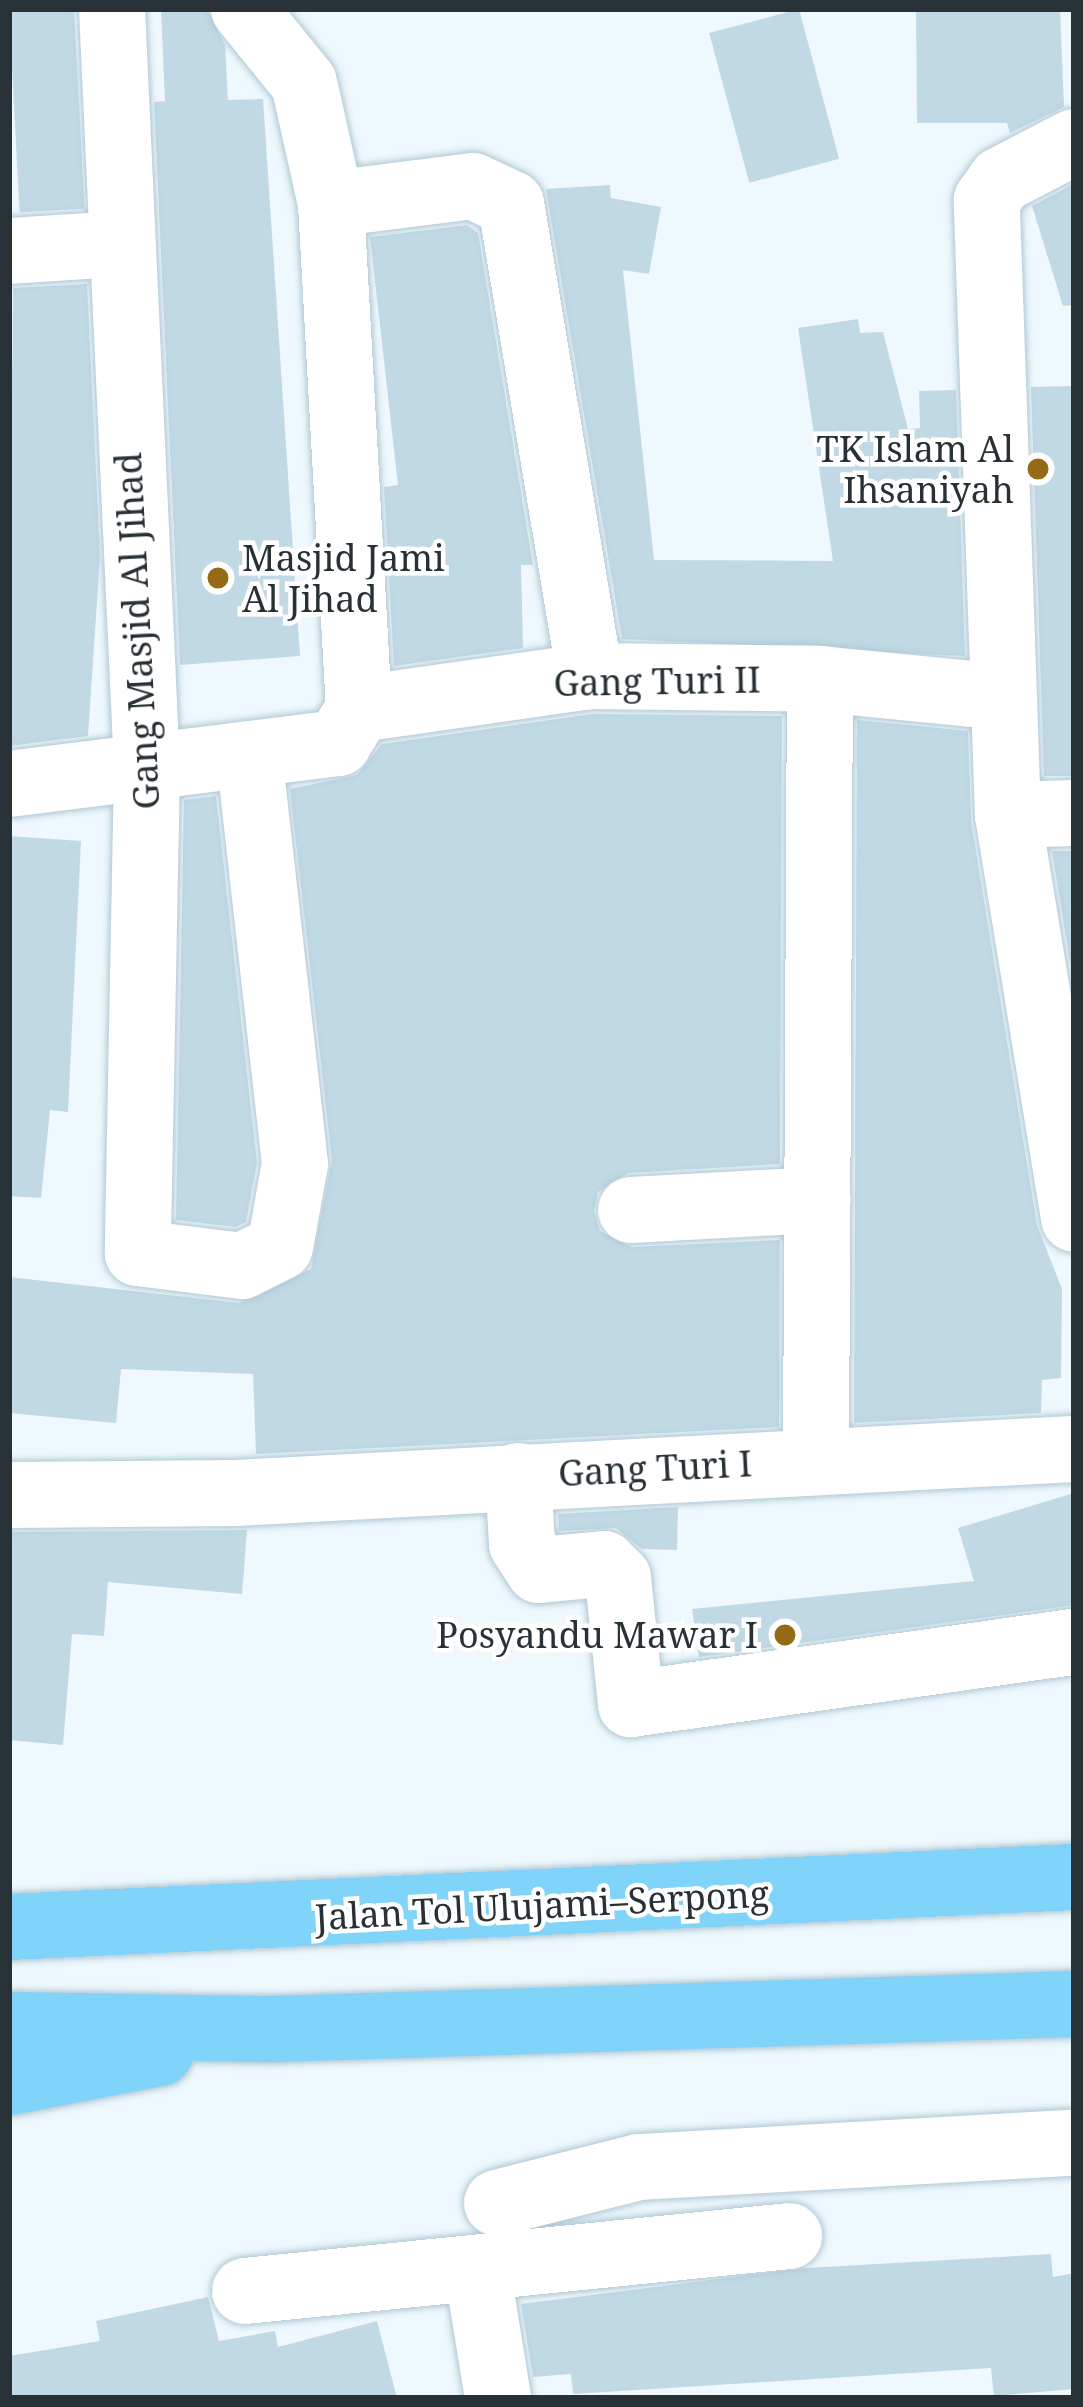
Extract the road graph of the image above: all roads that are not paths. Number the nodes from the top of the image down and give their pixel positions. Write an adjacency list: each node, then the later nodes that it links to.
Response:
1 (112, 9): 5 (street, Gang Masjid Al Jihad)
2 (244, 9): 4 (street)
3 (1074, 142): 9 (street)
4 (331, 204): 7 (street); 10 (street)
5 (118, 244): 6 (street); 12 (street, Gang Masjid Al Jihad)
6 (9, 250)
7 (590, 676): 8 (street, Gang Turi II); 10 (street, Gang Turi II)
8 (820, 679): 9 (street, Gang Turi II); 16 (street)
9 (1004, 697): 15 (street)
10 (359, 709): 11 (street)
11 (249, 756): 12 (street); 12 (street, Gang Masjid Al Jihad)
12 (147, 769): 13 (street)
13 (9, 784)
14 (1074, 813): 15 (street)
15 (1008, 815): 18 (street)
16 (818, 1200): 17 (street); 20 (street)
17 (631, 1210)
18 (1074, 1219)
19 (1074, 1449): 20 (street, Gang Turi I)
20 (816, 1458): 21 (street, Gang Turi I)
21 (518, 1476): 22 (street, Gang Turi I); 23 (street)
22 (9, 1495)
23 (1074, 1642)
24 (1074, 1877): 25 (highway, Jalan Tol Ulujami–Serpong)
25 (9, 1927)
26 (1074, 2004): 28 (highway)
27 (9, 2025): 28 (highway)
28 (275, 2029): 29 (highway)
29 (9, 2082)
30 (1074, 2143): 31 (street)
31 (496, 2203)
32 (789, 2236): 33 (street)
33 (477, 2268): 34 (street); 35 (street)
34 (245, 2291)
35 (498, 2398)

